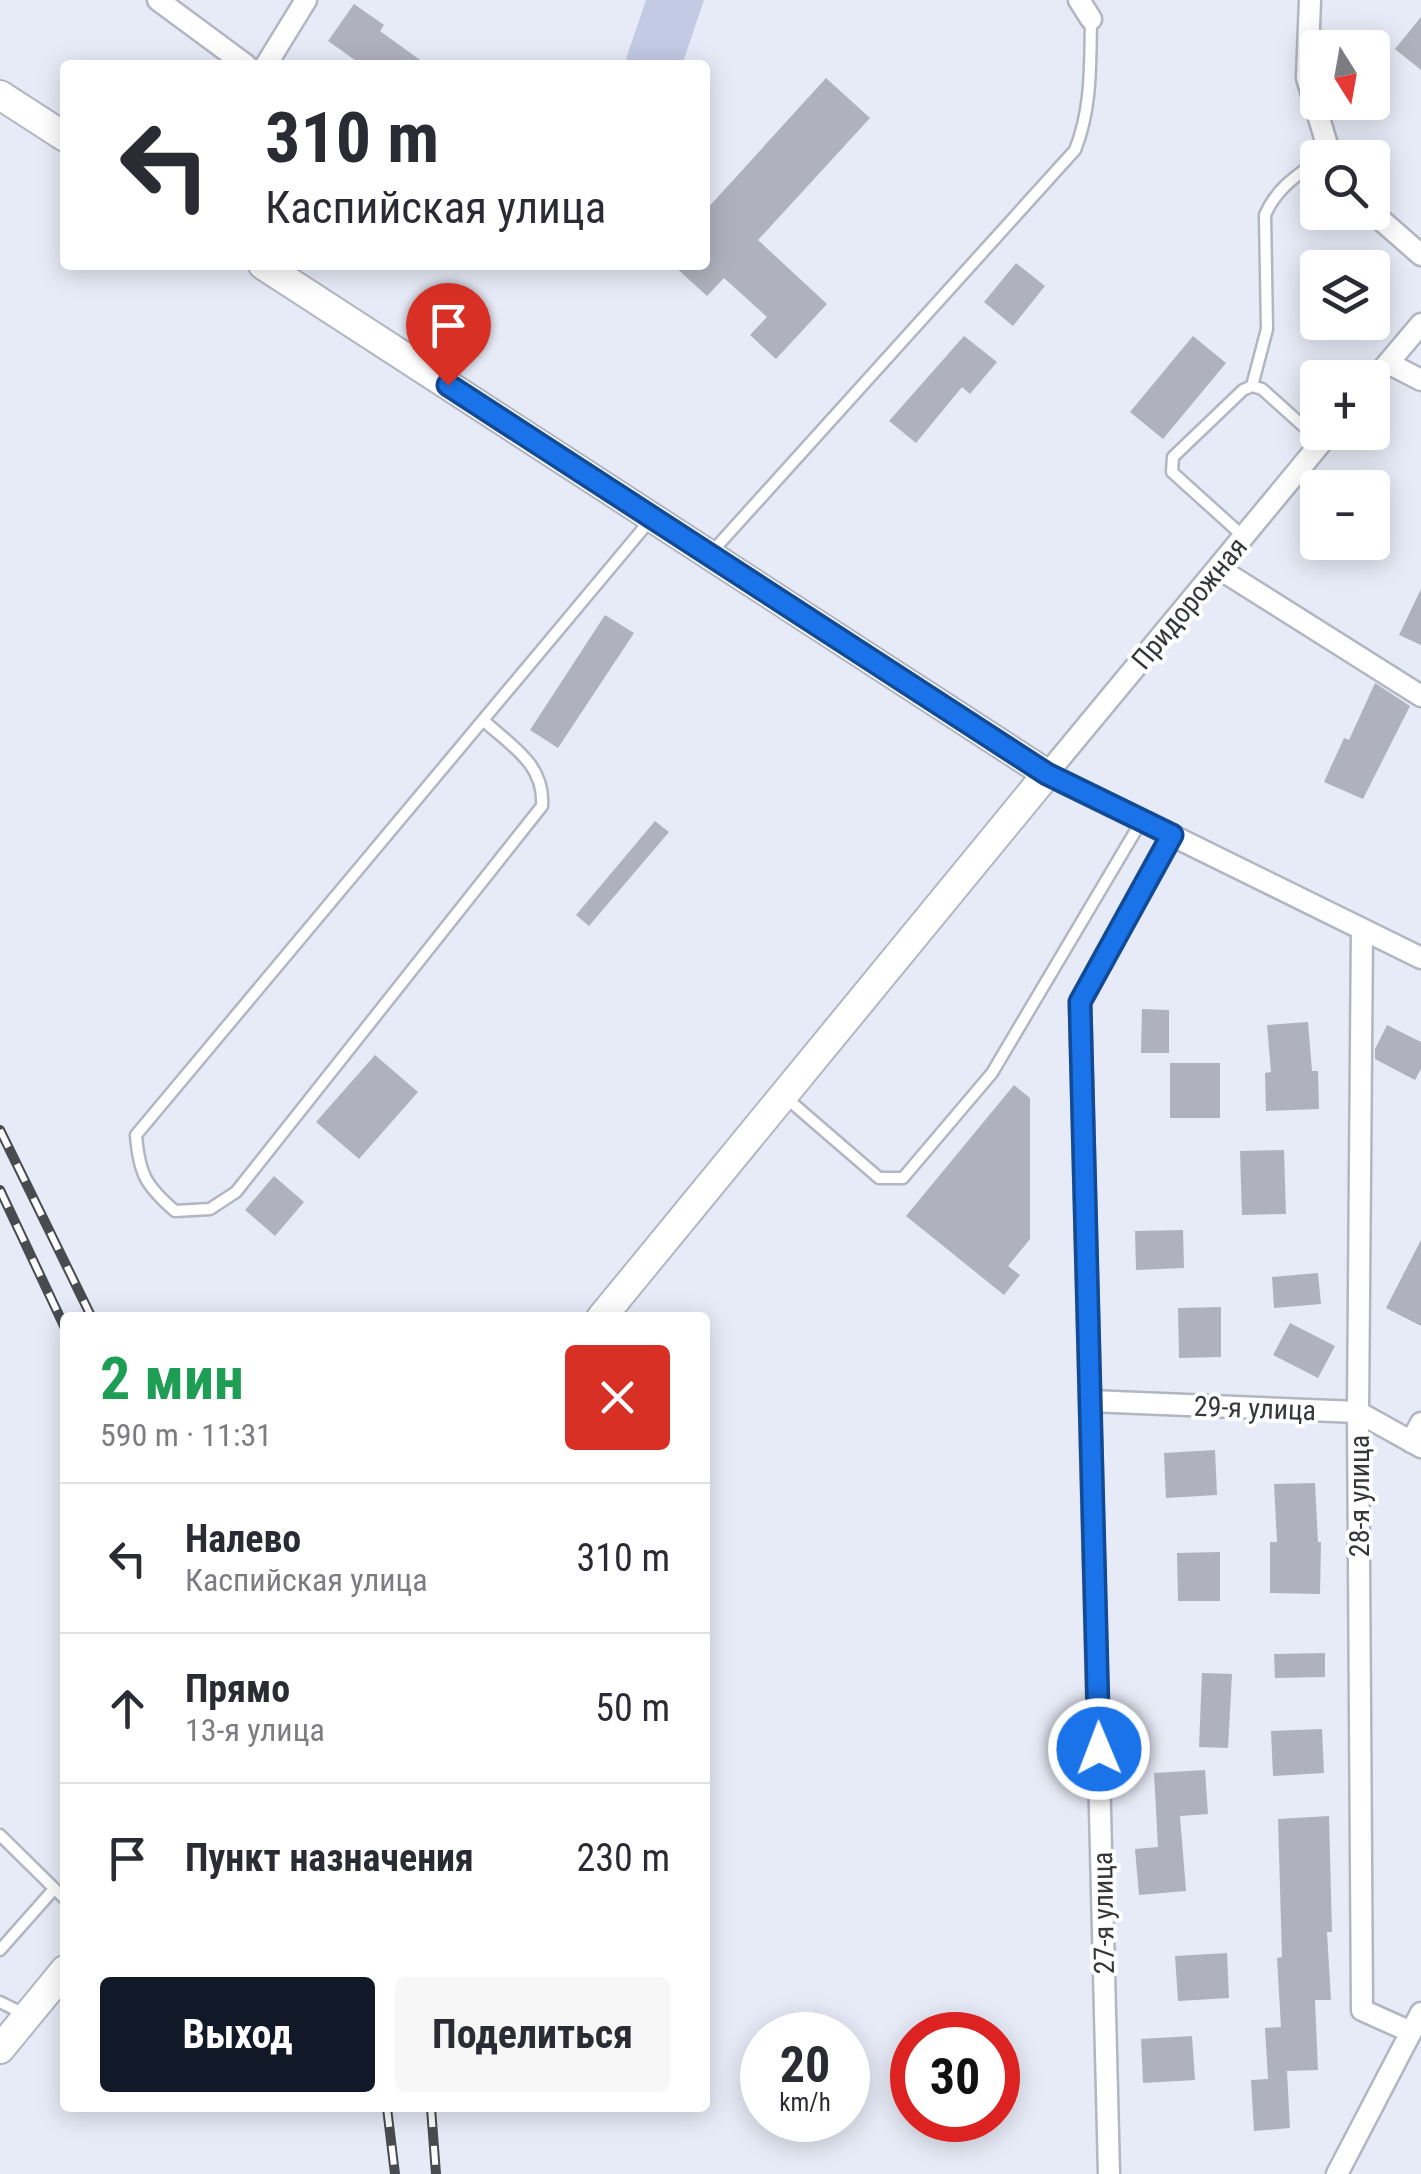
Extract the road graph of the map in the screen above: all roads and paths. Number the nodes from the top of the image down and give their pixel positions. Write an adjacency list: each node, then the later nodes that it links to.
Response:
1 (158, 0): 6 (street)
2 (306, 0): 7 (street)
3 (1079, 0): 5 (street)
4 (1310, 0): 10 (street)
5 (1092, 19): 24 (lane)
6 (239, 60)
7 (269, 60)
8 (0, 94): 9 (street)
9 (60, 134)
10 (1320, 140)
11 (1300, 174): 19 (lane)
12 (1390, 228): 13 (street)
13 (1421, 255)
14 (270, 270): 22 (street)
15 (1421, 324): 16 (street)
16 (1390, 362)
17 (1390, 365): 18 (street)
18 (1421, 380)
19 (1252, 386): 20 (lane); 23 (lane)
20 (1300, 418)
21 (1316, 450): 23 (street, Придорожная)
22 (652, 518): 24 (street); 27 (lane)
23 (1244, 537): 25 (street, Придорожная)
24 (710, 555): 28 (street)
25 (1218, 568): 26 (street); 28 (street, Придорожная)
26 (1421, 696)
27 (483, 720): 27 (lane)
28 (1047, 774): 29 (street); 33 (street)
29 (1142, 820): 30 (street); 33 (lane)
30 (1172, 835): 31 (street); 35 (street, 27-я улица)
31 (1362, 929): 32 (street); 36 (street, 28-я улица)
32 (1421, 958)
33 (784, 1095): 34 (street)
34 (606, 1312)
35 (1090, 1401): 36 (street, 29-я улица); 47 (street, 27-я улица)
36 (1358, 1412): 37 (street, 29-я улица); 45 (street, 28-я улица)
37 (1418, 1437)
38 (0, 1835): 39 (lane)
39 (54, 1889): 40 (lane); 41 (lane)
40 (60, 1894)
41 (0, 1950)
42 (60, 1976): 44 (street)
43 (0, 2002): 44 (lane)
44 (27, 2016): 46 (street)
45 (1416, 2023): 48 (street)
46 (0, 2049)
47 (1110, 2174)
48 (1337, 2174)

